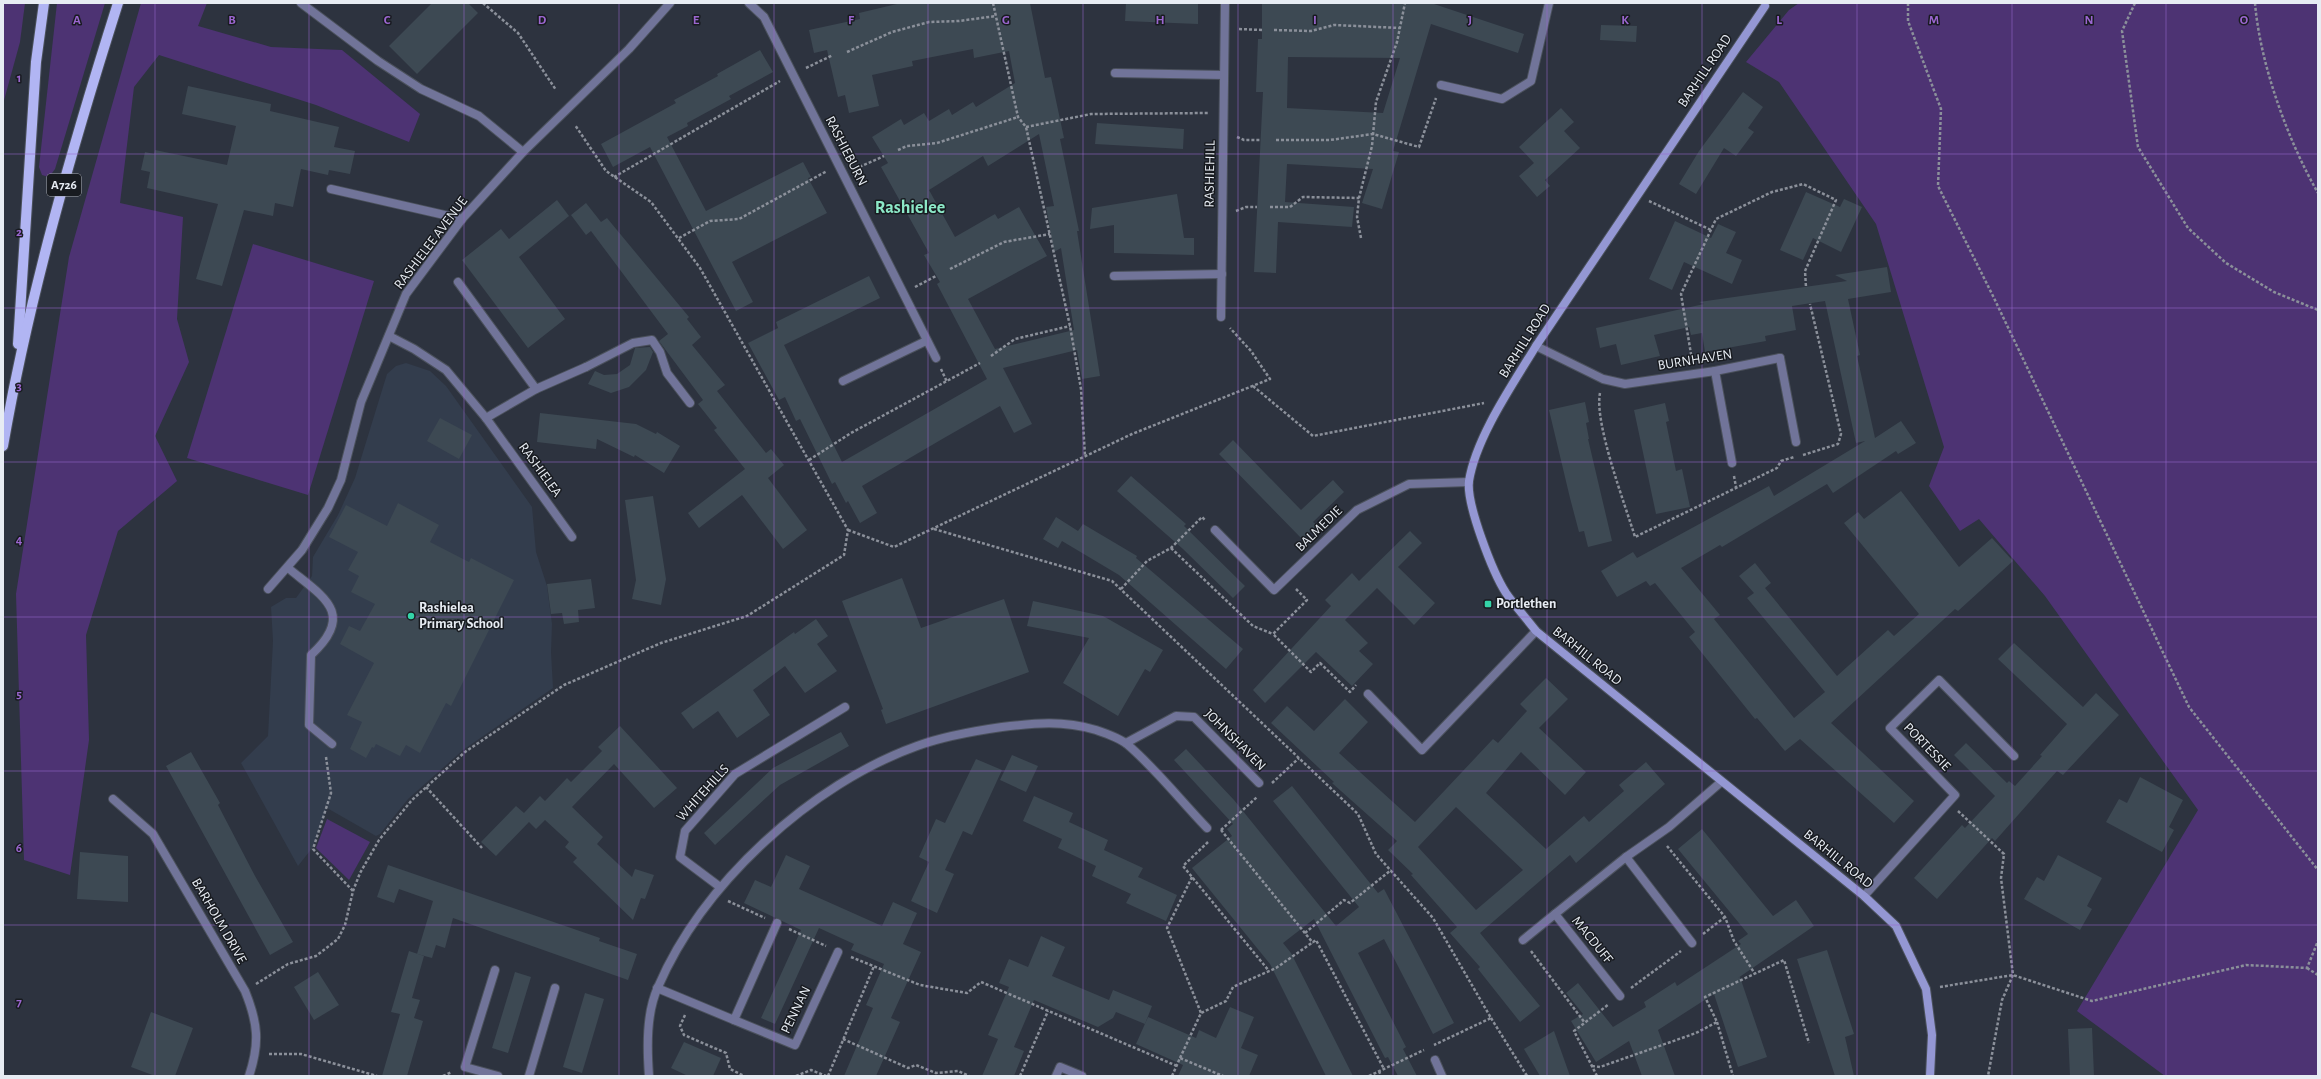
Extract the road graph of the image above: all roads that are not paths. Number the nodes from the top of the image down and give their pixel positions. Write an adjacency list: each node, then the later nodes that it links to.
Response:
1 (44, 3): 23 (main road, A726)
2 (118, 3): 23 (main road, A726)
3 (301, 3): 12 (street)
4 (670, 3): 12 (street, RASHIELEE AVENUE)
5 (749, 3): 20 (street, RASHIEBURN)
6 (1225, 3): 10 (street, RASHIEHILL)
7 (1549, 3): 11 (street)
8 (1762, 4): 21 (street, BARHILL ROAD)
9 (1115, 73): 10 (street)
10 (1224, 75): 15 (street, RASHIEHILL)
11 (1441, 85)
12 (523, 152): 14 (street, RASHIELEE AVENUE)
13 (331, 189): 14 (street)
14 (462, 219): 19 (street, RASHIELEE AVENUE)
15 (1222, 274): 16 (street); 18 (street, RASHIEHILL)
16 (1114, 276)
17 (458, 282): 26 (street)
18 (1221, 317)
19 (389, 336): 28 (street, RASHIELEA); 35 (street, RASHIELEE AVENUE)
20 (926, 341): 22 (street, RASHIEBURN); 25 (street)
21 (1536, 346): 24 (street, BURNHAVEN); 32 (street, BARHILL ROAD)
22 (936, 358)
23 (16, 368): 30 (main road, A726)
24 (1715, 370): 29 (street, BURNHAVEN); 31 (street)
25 (843, 381)
26 (536, 390): 27 (street); 28 (street)
27 (690, 403)
28 (486, 418): 34 (street, RASHIELEA)
29 (1796, 442)
30 (3, 446)
31 (1732, 463)
32 (1469, 482): 33 (street, BALMEDIE); 37 (street, BARHILL ROAD)
33 (1215, 530)
34 (572, 537)
35 (288, 568): 36 (street, RASHIELEE AVENUE); 41 (street)
36 (268, 589)
37 (1536, 631): 38 (street); 43 (street, BARHILL ROAD)
38 (1368, 694)
39 (845, 707): 48 (street, WHITEHILLS)
40 (1126, 743): 44 (street, JOHNSHAVEN); 46 (street); 48 (street)
41 (332, 744)
42 (2014, 756): 49 (street, PORTESSIE)
43 (1721, 782): 47 (street, MACDUFF); 49 (street, BARHILL ROAD)
44 (1259, 783)
45 (113, 799): 61 (street, BARHOLM DRIVE)
46 (1206, 828)
47 (1626, 857): 50 (street, MACDUFF); 53 (street)
48 (720, 887): 57 (street)
49 (1864, 896): 68 (street, BARHILL ROAD)
50 (1555, 914): 52 (street); 58 (street, MACDUFF)
51 (777, 923): 59 (street)
52 (1523, 940)
53 (1692, 943)
54 (838, 952): 59 (street, PENNAN)
55 (495, 970): 62 (street)
56 (555, 988): 63 (street)
57 (657, 988): 59 (street, PENNAN); 64 (street)
58 (1620, 996)
59 (734, 1020)
60 (1435, 1060): 67 (street)
61 (249, 1076)
62 (498, 1076)
63 (529, 1076)
64 (649, 1076)
65 (1056, 1076): 66 (street)
66 (1082, 1076)
67 (1442, 1076)
68 (1930, 1076)

